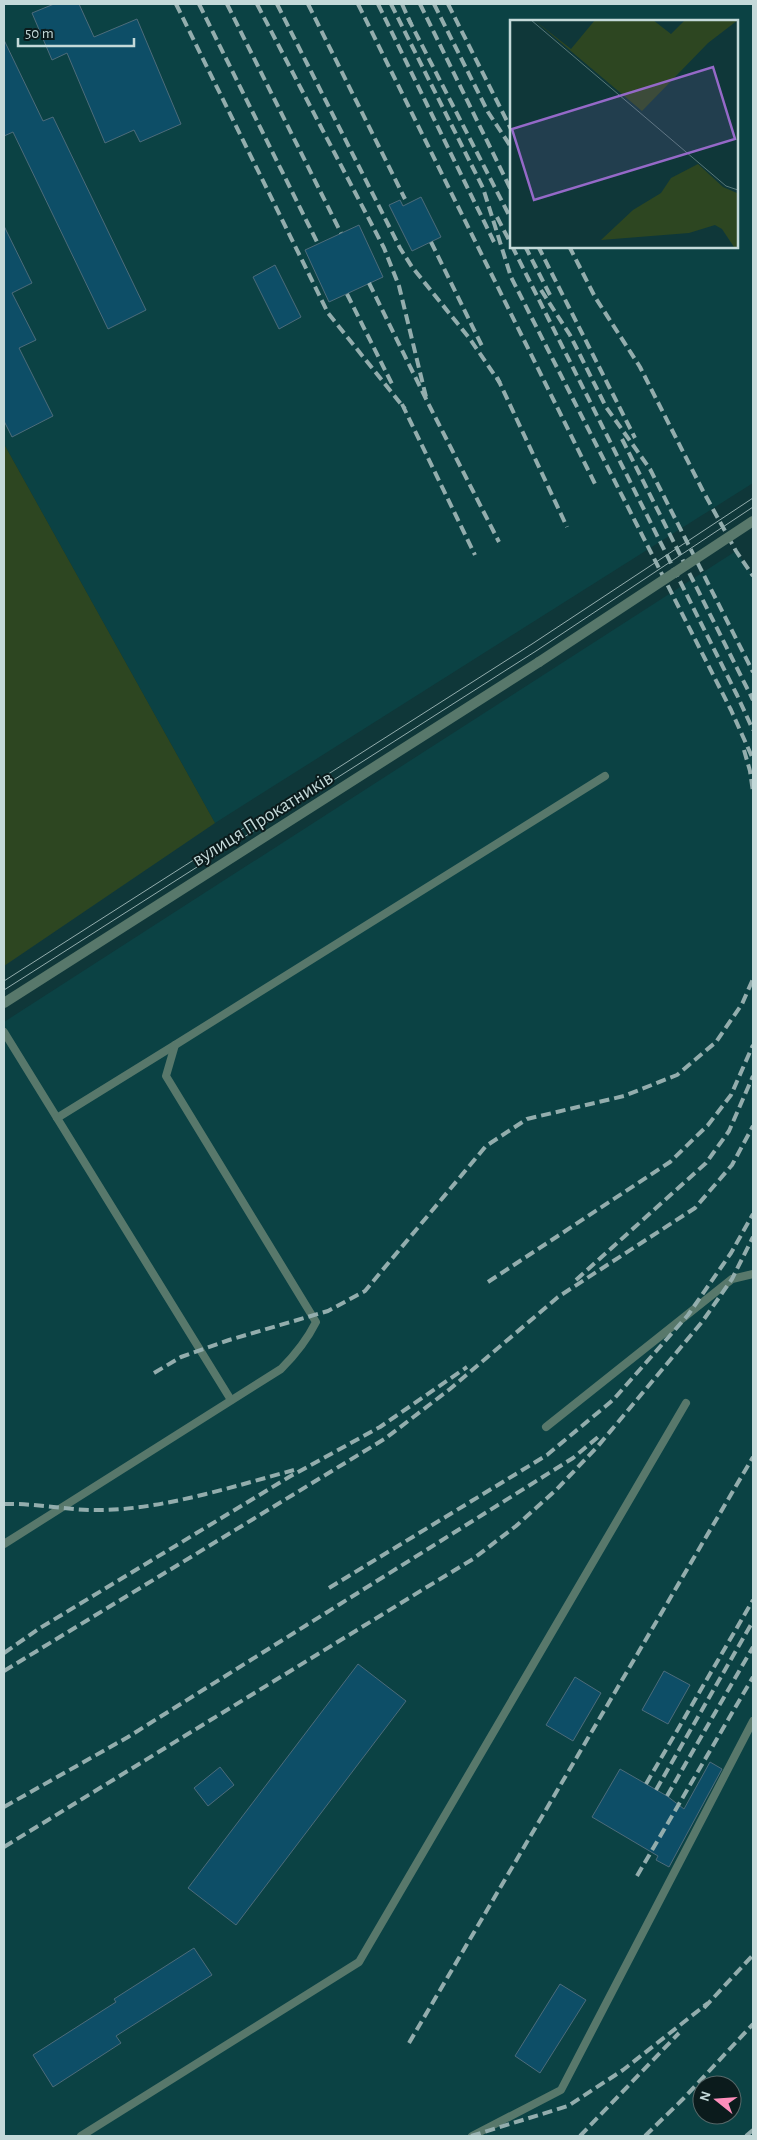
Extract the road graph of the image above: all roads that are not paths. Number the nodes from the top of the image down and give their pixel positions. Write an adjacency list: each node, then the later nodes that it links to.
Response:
1 (753, 520): 3 (street, вулиця Прокатників, bridge)
2 (605, 776): 5 (lane)
3 (4, 1002)
4 (4, 1032): 6 (lane)
5 (175, 1045): 6 (lane); 8 (lane)
6 (57, 1118): 8 (lane)
7 (753, 1274): 10 (lane)
8 (231, 1400): 11 (lane)
9 (686, 1404): 13 (lane)
10 (546, 1427)
11 (4, 1544)
12 (753, 1721): 14 (lane)
13 (81, 2136)
14 (472, 2136)

